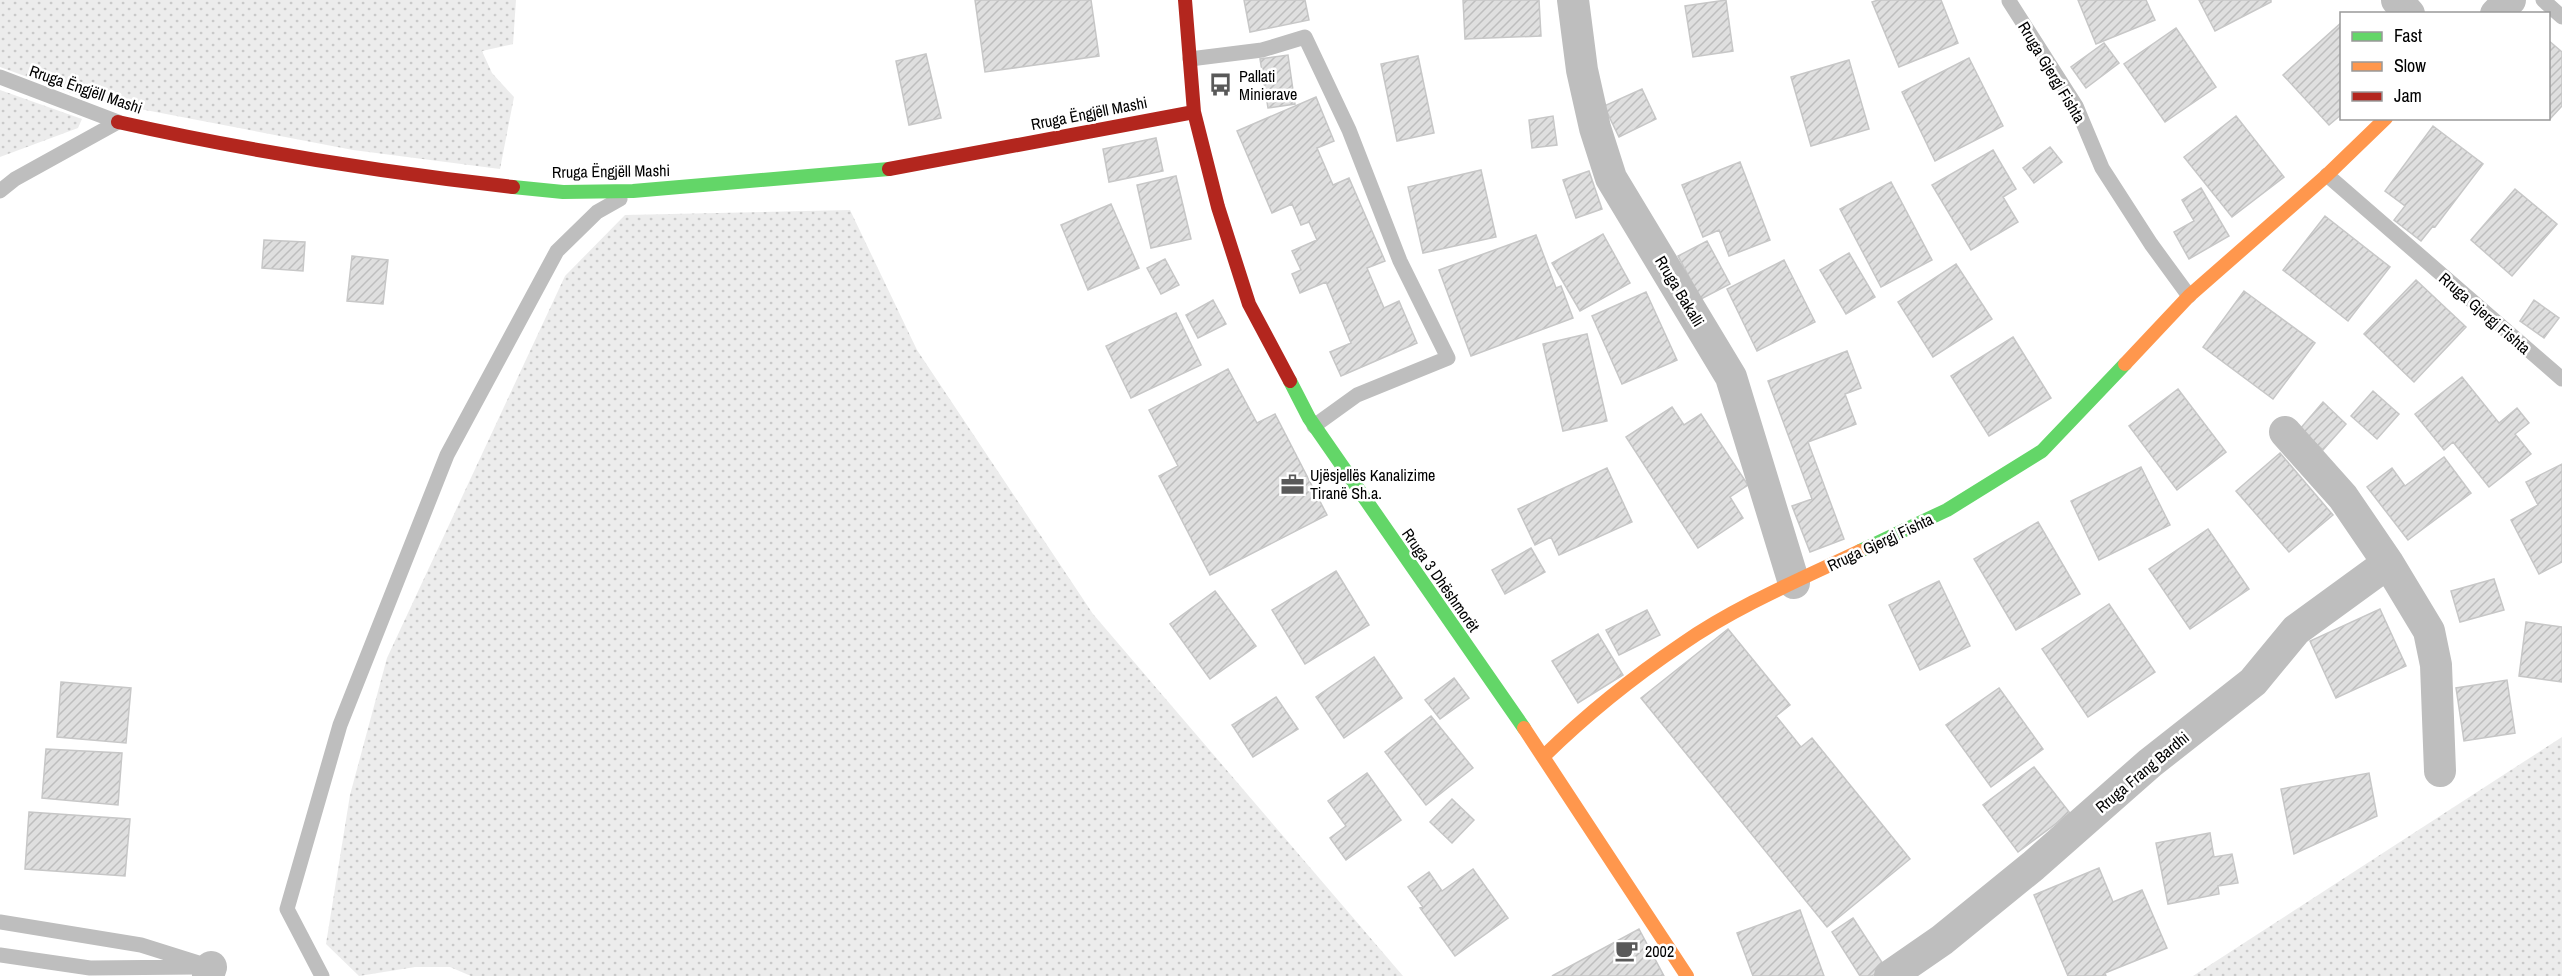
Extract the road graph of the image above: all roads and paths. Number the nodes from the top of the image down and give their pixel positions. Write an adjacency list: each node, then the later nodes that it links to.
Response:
1 (1185, 0): 10 (street, Rruga 3 Dhëshmorët)
2 (1574, 0): 23 (street, Rruga Bakalli)
3 (2397, 0): 7 (street)
4 (2510, 0): 8 (street)
5 (2543, 0): 9 (lane)
6 (2009, 1): 18 (lane, Rruga Gjergj Fishta)
7 (2407, 12)
8 (2498, 12)
9 (2562, 17)
10 (1190, 59): 12 (street, Rruga 3 Dhëshmorët); 20 (lane)
11 (0, 77): 14 (lane, Rruga Ëngjëll Mashi)
12 (1194, 111): 17 (street, Rruga Ëngjëll Mashi); 20 (street, Rruga 3 Dhëshmorët)
13 (2384, 120): 15 (street, Rruga Gjergj Fishta)
14 (118, 122): 16 (lane); 17 (street, Rruga Ëngjëll Mashi)
15 (2327, 175): 18 (street, Rruga Gjergj Fishta); 19 (lane, Rruga Gjergj Fishta)
16 (0, 191)
17 (633, 191): 29 (lane)
18 (2189, 296): 23 (street, Rruga Gjergj Fishta)
19 (2562, 379)
20 (1314, 426): 24 (street, Rruga 3 Dhëshmorët)
21 (2285, 432): 22 (street)
22 (2388, 563): 25 (street); 31 (street, Rruga Frang Bardhi)
23 (1794, 583): 24 (street, Rruga Gjergj Fishta)
24 (1544, 756): 30 (street, Rruga 3 Dhëshmorët)
25 (2440, 771)
26 (0, 922): 28 (lane)
27 (0, 955): 28 (lane)
28 (209, 972)
29 (322, 976)
30 (1687, 976)
31 (1890, 976)

